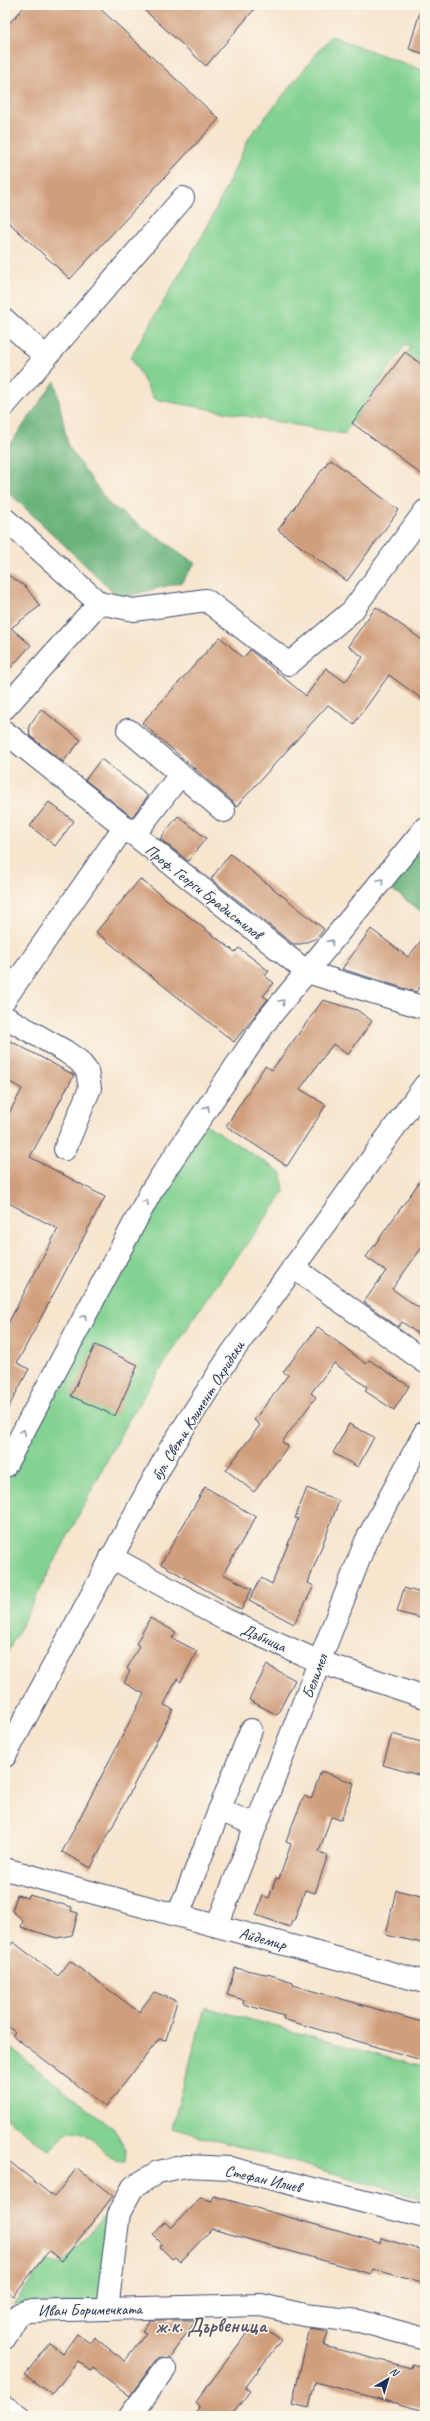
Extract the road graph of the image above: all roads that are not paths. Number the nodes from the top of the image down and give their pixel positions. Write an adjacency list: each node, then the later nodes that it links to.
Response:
1 (183, 198): 3 (street)
2 (5, 320): 3 (street)
3 (46, 357): 4 (street)
4 (5, 405)
5 (425, 510): 7 (street)
6 (5, 518): 7 (street)
7 (99, 603): 8 (street)
8 (5, 708)
9 (128, 730): 11 (street)
10 (5, 732): 14 (street, Проф. Георги Брадистилов)
11 (180, 774): 12 (street); 14 (street)
12 (224, 810)
13 (425, 828): 15 (street, one-way to 13)
14 (129, 831): 15 (street, Проф. Георги Брадистилов); 16 (street)
15 (307, 972): 17 (street, Проф. Георги Брадистилов); 24 (street, one-way to 15)
16 (5, 999)
17 (425, 1008)
18 (5, 1017): 20 (street)
19 (425, 1085): 21 (street, бул. Свети Климент Охридски)
20 (65, 1150)
21 (293, 1268): 22 (street); 25 (street, бул. Свети Климент Охридски)
22 (425, 1362)
23 (425, 1432): 26 (street, Белимел)
24 (5, 1466)
25 (111, 1557): 26 (street, Дъбница); 29 (street, бул. Свети Климент Охридски)
26 (320, 1662): 27 (street, Дъбница); 31 (street, Белимел)
27 (425, 1697)
28 (251, 1730): 30 (street)
29 (5, 1756)
30 (219, 1810): 31 (street); 33 (street)
31 (256, 1825): 34 (street, Белимел)
32 (5, 1869): 33 (street, Айдемир)
33 (178, 1915): 34 (street, Айдемир)
34 (217, 1926): 35 (street, Айдемир)
35 (425, 1982)
36 (425, 2217): 37 (street, Стефан Илиев)
37 (107, 2309): 38 (street, Иван Боримечката); 39 (street, Иван Боримечката)
38 (5, 2338)
39 (425, 2339)
40 (165, 2369): 43 (street)
41 (5, 2407): 42 (street)
42 (19, 2416)
43 (130, 2416)

